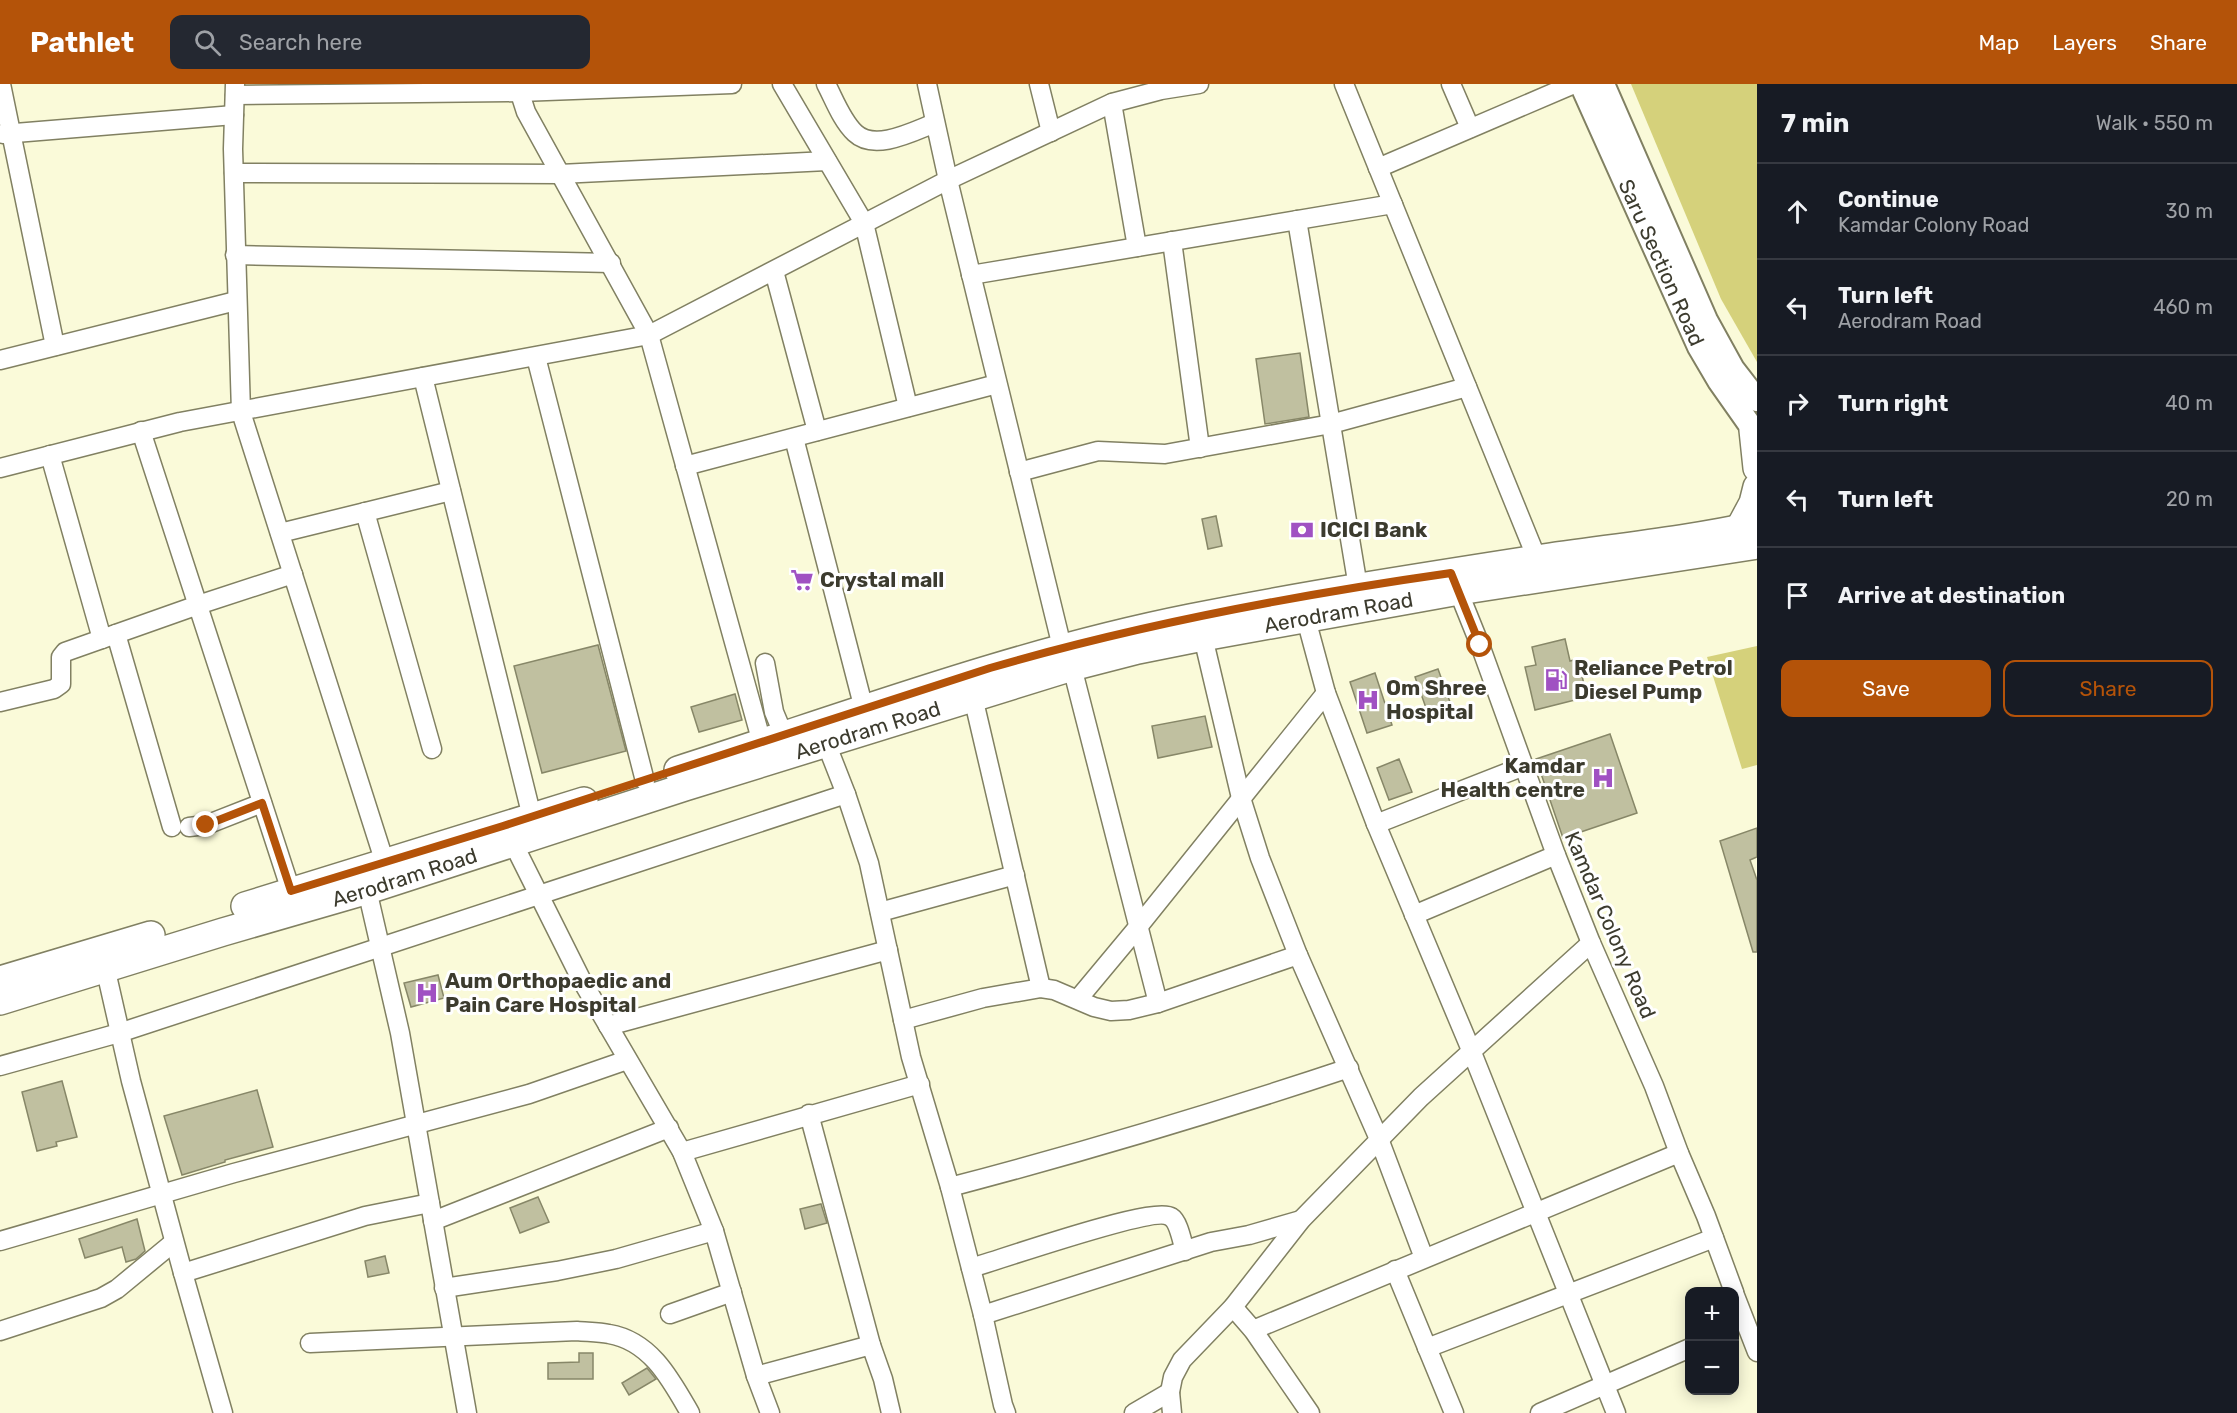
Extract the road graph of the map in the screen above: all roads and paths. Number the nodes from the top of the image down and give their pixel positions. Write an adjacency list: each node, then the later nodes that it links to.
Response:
1 (1, 84): 21 (street)
2 (732, 84): 13 (street)
3 (782, 84): 22 (street)
4 (826, 84): 18 (street)
5 (927, 84): 18 (street)
6 (1039, 84): 20 (street)
7 (1199, 84): 15 (street)
8 (1344, 84): 23 (street)
9 (1451, 84): 19 (street)
10 (1574, 84): 19 (street)
11 (1581, 84): 50 (street, Saru Section Road)
12 (1603, 84): 44 (street, Saru Section Road)
13 (519, 88): 14 (street); 25 (street)
14 (235, 89): 17 (street)
15 (1132, 90): 16 (street)
16 (1112, 103): 20 (street); 31 (street)
17 (234, 115): 21 (street); 24 (street)
18 (935, 123): 26 (street)
19 (1470, 128): 23 (street)
20 (1052, 132): 26 (street)
21 (6, 133): 38 (street)
22 (827, 160): 25 (street); 29 (street)
23 (1378, 168): 27 (street)
24 (234, 173): 25 (street); 32 (street)
25 (560, 174): 33 (street)
26 (948, 180): 29 (street); 35 (street)
27 (1393, 204): 28 (street); 43 (street)
28 (1297, 220): 30 (street); 47 (street)
29 (864, 222): 34 (street); 45 (street)
30 (1172, 241): 31 (street); 52 (street)
31 (1137, 247): 35 (street)
32 (235, 255): 33 (street); 36 (street)
33 (611, 263): 37 (street)
34 (774, 271): 37 (street); 49 (street)
35 (971, 275): 42 (street)
36 (237, 300): 38 (street); 46 (street)
37 (649, 334): 39 (street); 54 (street)
38 (55, 346): 40 (street)
39 (536, 357): 41 (street); 81 (street)
40 (0, 360)
41 (423, 377): 46 (street); 59 (street)
42 (997, 384): 45 (street); 57 (street)
43 (1467, 387): 47 (street); 63 (street)
44 (1757, 400)
45 (908, 407): 49 (street)
46 (241, 412): 48 (street); 61 (street)
47 (1331, 424): 52 (street); 66 (street)
48 (141, 431): 53 (street); 67 (street)
49 (817, 431): 51 (street)
50 (1755, 432): 56 (main road)
51 (794, 438): 54 (street); 76 (street)
52 (1200, 448): 57 (street)
53 (51, 455): 55 (street); 69 (street)
54 (686, 466): 77 (street)
55 (0, 468)
56 (1757, 468)
57 (1019, 472): 71 (street)
58 (1757, 487): 62 (main road)
59 (451, 491): 60 (street); 85 (street)
60 (365, 512): 61 (street); 79 (street)
61 (280, 533): 64 (street)
62 (1751, 533): 63 (main road, Aerodram Road); 65 (main road, Aerodram Road)
63 (1537, 559): 65 (main road, Aerodram Road)
64 (293, 574): 67 (street); 89 (street)
65 (1455, 582): 66 (main road, Aerodram Road); 68 (main road, Aerodram Road); 80 (street, Kamdar Colony Road)
66 (1358, 587): 71 (main road, Aerodram Road)
67 (198, 605): 69 (street); 84 (street)
68 (1306, 619): 70 (main road, Aerodram Road); 73 (street)
69 (109, 637): 75 (street); 84 (street)
70 (1203, 637): 71 (main road, Aerodram Road); 83 (street)
71 (1067, 657): 74 (main road, Aerodram Road); 76 (main road, Aerodram Road); 95 (street)
72 (765, 663): 77 (street)
73 (1326, 693): 83 (street); 86 (street)
74 (973, 697): 78 (main road, Aerodram Road); 90 (street)
75 (0, 702)
76 (864, 709): 77 (main road, Aerodram Road)
77 (773, 740): 81 (main road, Aerodram Road)
78 (825, 743): 82 (street); 87 (main road, Aerodram Road)
79 (432, 749)
80 (1524, 766): 86 (street); 88 (street, Kamdar Colony Road)
81 (645, 781): 85 (main road, Aerodram Road)
82 (846, 794): 92 (street); 93 (street)
83 (1241, 798): 95 (street); 99 (street)
84 (262, 803): 91 (street)
85 (532, 817): 89 (main road, Aerodram Road)
86 (1376, 824): 94 (street)
87 (513, 843): 89 (main road, Aerodram Road); 92 (street)
88 (1556, 855): 94 (street); 96 (street, Kamdar Colony Road)
89 (372, 875): 91 (main road, Aerodram Road); 97 (street); 100 (main road, Aerodram Road)
90 (1015, 875): 93 (street); 102 (street)
91 (291, 891): 100 (main road, Aerodram Road)
92 (538, 896): 97 (street); 107 (street)
93 (880, 912): 98 (street)
94 (1414, 915): 109 (street)
95 (1138, 927): 103 (street); 105 (street)
96 (1591, 943): 109 (street); 119 (street, Kamdar Colony Road)
97 (381, 947): 108 (street); 115 (street)
98 (888, 950): 106 (street); 107 (street)
99 (1298, 955): 105 (street); 112 (street)
100 (103, 960): 101 (main road, Aerodram Road); 104 (main road, Aerodram Road); 108 (street)
101 (0, 980)
102 (1041, 988): 103 (street); 106 (street)
103 (1078, 999): 105 (street)
104 (0, 1001)
105 (1158, 1003)
106 (903, 1020): 113 (street)
107 (609, 1026): 110 (street)
108 (119, 1033): 111 (street); 121 (street)
109 (1471, 1050): 117 (street); 123 (street)
110 (627, 1060): 115 (street); 116 (street)
111 (0, 1066)
112 (1349, 1068): 117 (street); 120 (street)
113 (920, 1084): 114 (street); 120 (street)
114 (809, 1114): 118 (street); 146 (street)
115 (416, 1124): 121 (street); 122 (street)
116 (669, 1128): 118 (street); 122 (street)
117 (1379, 1139): 124 (street); 130 (street)
118 (682, 1152): 125 (street)
119 (1679, 1153): 123 (street); 126 (street, Kamdar Colony Road)
120 (950, 1187): 131 (street)
121 (162, 1194): 127 (street); 128 (street)
122 (431, 1212): 133 (street); 135 (street)
123 (1535, 1212): 130 (street); 137 (street)
124 (1301, 1220): 129 (street); 138 (street)
125 (714, 1231): 135 (street); 136 (street)
126 (1714, 1238): 134 (street, Kamdar Colony Road); 137 (street)
127 (0, 1241)
128 (174, 1242): 133 (street); 143 (street)
129 (1185, 1251): 131 (street); 140 (street)
130 (1424, 1258): 132 (street)
131 (971, 1268): 140 (street)
132 (1395, 1270): 142 (street); 147 (street)
133 (183, 1273): 153 (street)
134 (1732, 1287)
135 (444, 1288): 144 (street)
136 (732, 1292): 139 (street); 150 (street)
137 (1568, 1294): 147 (street); 151 (street)
138 (1233, 1307): 142 (street); 152 (street)
139 (670, 1314)
140 (983, 1315): 158 (street)
141 (1740, 1326): 149 (street, Kamdar Colony Road)
142 (1253, 1330): 161 (street)
143 (0, 1331)
144 (452, 1335): 145 (street); 154 (street); 155 (street)
145 (310, 1343)
146 (870, 1345): 150 (street); 157 (street)
147 (1427, 1348): 162 (street)
148 (1685, 1350): 151 (street)
149 (1757, 1352)
150 (756, 1376): 156 (street)
151 (1605, 1385): 163 (street); 164 (street)
152 (1170, 1392): 159 (street); 160 (street)
153 (224, 1413)
154 (467, 1413)
155 (690, 1413)
156 (770, 1413)
157 (891, 1413)
158 (1006, 1413)
159 (1134, 1413)
160 (1172, 1413)
161 (1310, 1413)
162 (1454, 1413)
163 (1540, 1413)
164 (1616, 1413)

